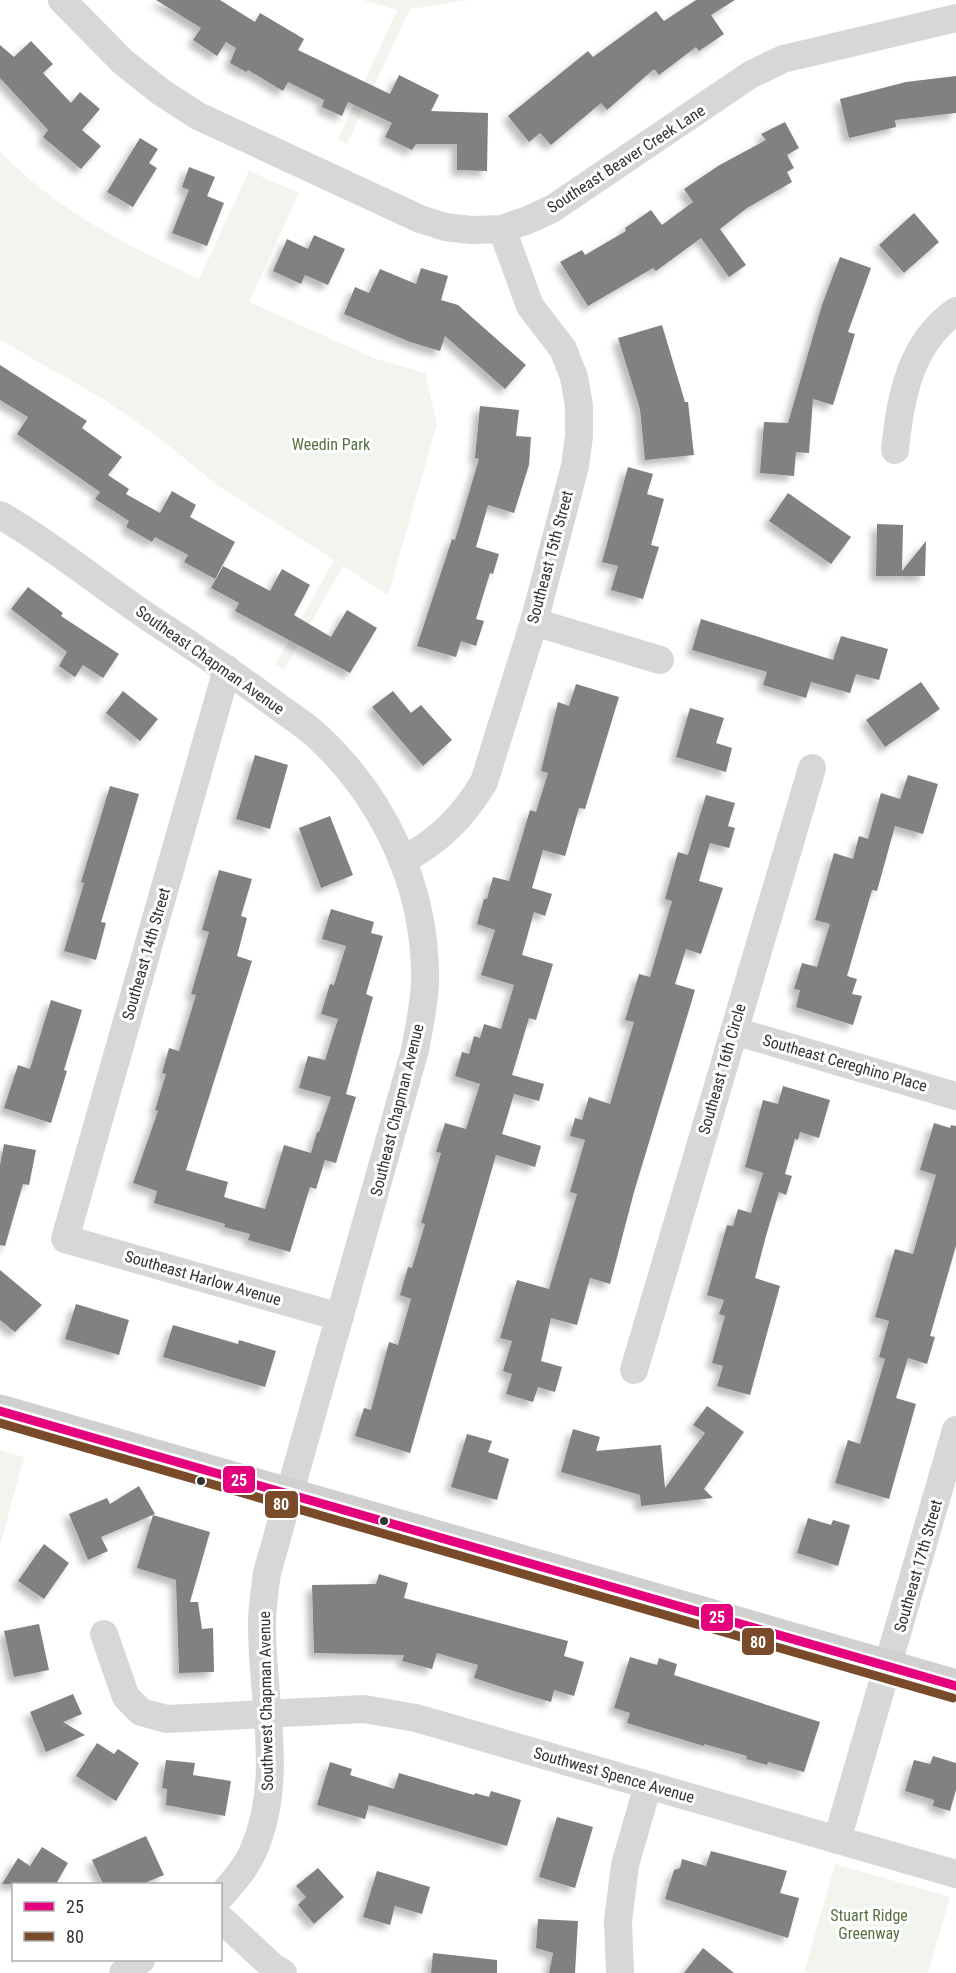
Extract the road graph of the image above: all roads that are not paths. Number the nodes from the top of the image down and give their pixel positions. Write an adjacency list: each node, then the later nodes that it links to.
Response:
1 (62, 0): 3 (street, Southeast Beaver Creek Lane)
2 (956, 18): 3 (street, Southeast Beaver Creek Lane)
3 (502, 229): 7 (street, Southeast 15th Street)
4 (956, 311): 5 (street)
5 (895, 450)
6 (0, 515): 9 (street, Southeast Chapman Avenue)
7 (534, 622): 8 (street); 11 (street, Southeast 15th Street)
8 (660, 660)
9 (227, 669): 11 (street, Southeast Chapman Avenue); 14 (street, Southeast 14th Street)
10 (812, 768): 12 (street, Southeast 16th Circle)
11 (403, 860): 15 (street, Southeast Chapman Avenue)
12 (734, 1031): 13 (street, Southeast Cereghino Place); 16 (street, Southeast 16th Circle)
13 (956, 1096)
14 (65, 1239): 15 (street, Southeast Harlow Avenue)
15 (340, 1317): 19 (street, Southeast Chapman Avenue)
16 (634, 1370)
17 (0, 1411): 19 (main road)
18 (956, 1430): 21 (street, Southeast 17th Street)
19 (290, 1495): 21 (main road); 23 (street, Southwest Chapman Avenue)
20 (104, 1634): 23 (street, Southwest Spence Avenue)
21 (889, 1667): 22 (main road); 25 (street, Southeast 17th Street)
22 (956, 1686)
23 (267, 1716): 24 (street, Southwest Spence Avenue); 27 (street, Southwest Chapman Avenue)
24 (648, 1785): 25 (street, Southwest Spence Avenue); 32 (street)
25 (837, 1840): 26 (street, Southwest Spence Avenue)
26 (956, 1874)
27 (222, 1895)
28 (222, 1920): 31 (street)
29 (138, 1961): 30 (street)
30 (123, 1973)
31 (283, 1973)
32 (620, 1973)

